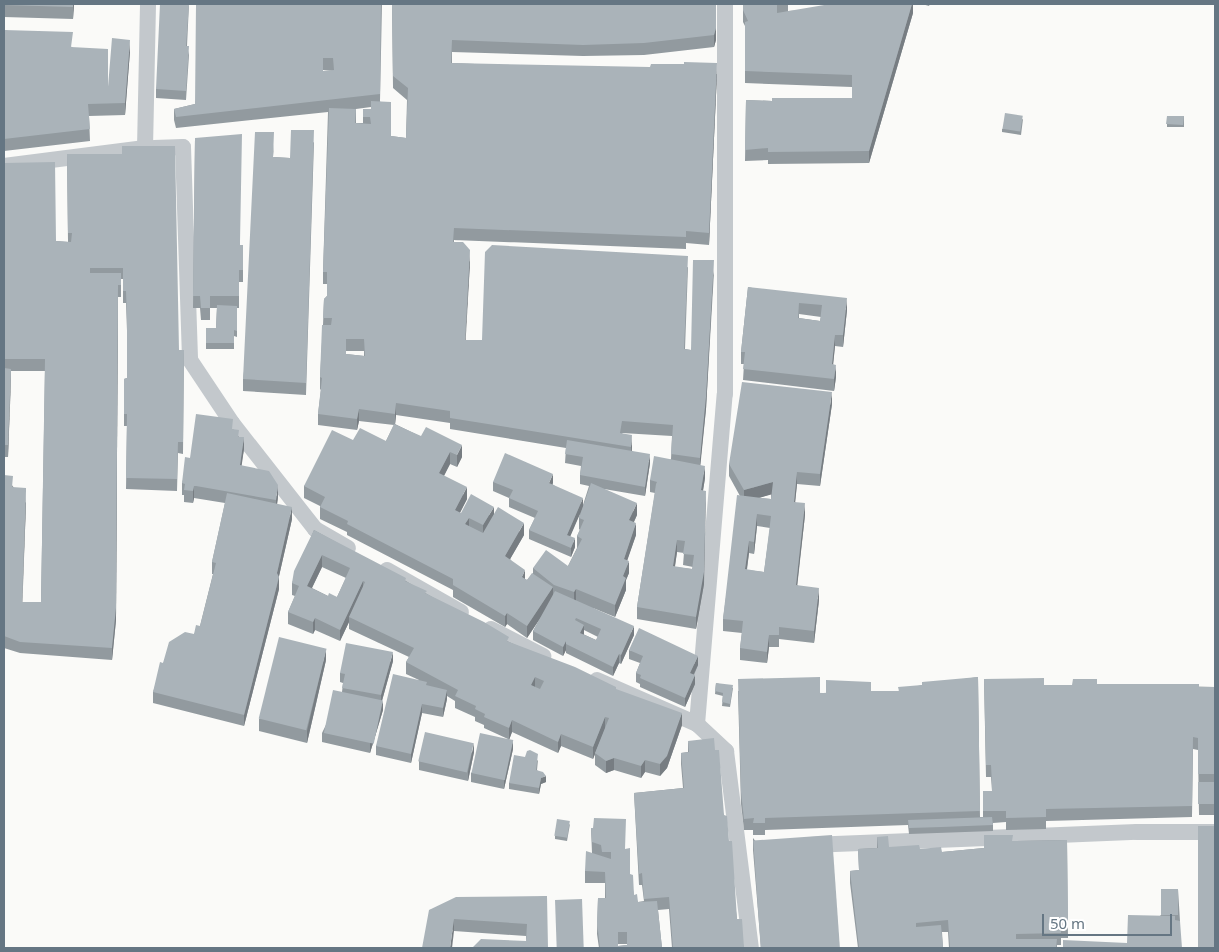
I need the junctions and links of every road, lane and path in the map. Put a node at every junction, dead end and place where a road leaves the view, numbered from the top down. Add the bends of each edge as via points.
1 (148, 4) edge
2 (725, 4) edge
3 (145, 148) junction
4 (4, 166) edge
5 (555, 661) edge
6 (582, 673) edge
7 (697, 724) junction
8 (1215, 832) edge
9 (798, 846) edge
10 (738, 848) junction
11 (758, 848) edge
12 (751, 948) edge

1 - 3 street
2 - 7 street via 725,394
3 - 4 street
3 - 5 street via 183,147 190,360 232,423 315,529 520,645
6 - 7 street
7 - 10 street via 726,751
8 - 9 street via 1137,832
10 - 11 street
10 - 12 street

